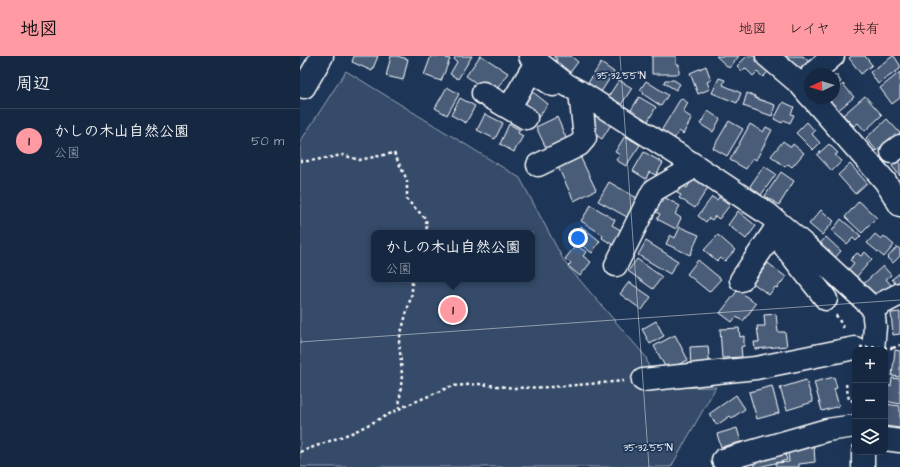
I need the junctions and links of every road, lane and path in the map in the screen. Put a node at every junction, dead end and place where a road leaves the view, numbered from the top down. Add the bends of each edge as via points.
1 (322, 56) edge
2 (530, 56) edge
3 (766, 56) edge
4 (833, 56) edge
5 (823, 68) edge
6 (804, 82) edge
7 (304, 88) dead end
8 (573, 88) junction
9 (484, 93) dead end
10 (824, 104) edge
11 (300, 161) edge
12 (538, 165) dead end
13 (696, 166) junction
14 (900, 205) edge
15 (779, 224) junction
16 (427, 230) edge
17 (616, 265) dead end
18 (741, 280) dead end
19 (412, 282) edge
20 (900, 294) edge
21 (830, 306) joint
22 (873, 308) junction
23 (900, 345) edge
24 (864, 347) edge
25 (852, 349) edge
26 (643, 380) dead end
27 (612, 381) dead end
28 (846, 384) dead end
29 (852, 400) edge
30 (399, 409) junction
31 (852, 426) edge
32 (888, 439) edge
33 (900, 441) edge
34 (300, 452) edge
35 (863, 455) edge
36 (723, 460) dead end
37 (863, 467) edge

1 - 7 street
2 - 8 street
3 - 6 street
4 - 5 street
8 - 9 street via 563,91 531,71 517,113
8 - 12 street via 585,138 579,145
8 - 13 street
10 - 14 street
11 - 16 path via 343,155 360,160 394,153 407,180 407,200 426,219
13 - 15 street
13 - 17 street via 653,191
15 - 18 street
15 - 21 street via 785,247
15 - 22 street via 807,246
19 - 30 path via 412,293 399,340 402,375
20 - 22 street
21 - 24 path
22 - 24 street via 875,327
23 - 24 path
24 - 24 path, bridge
25 - 26 street via 756,368
27 - 30 path via 552,387 515,388 478,384 452,386
28 - 29 path via 849,400
30 - 34 path via 354,432
31 - 36 street via 827,430
32 - 33 street
35 - 37 street

